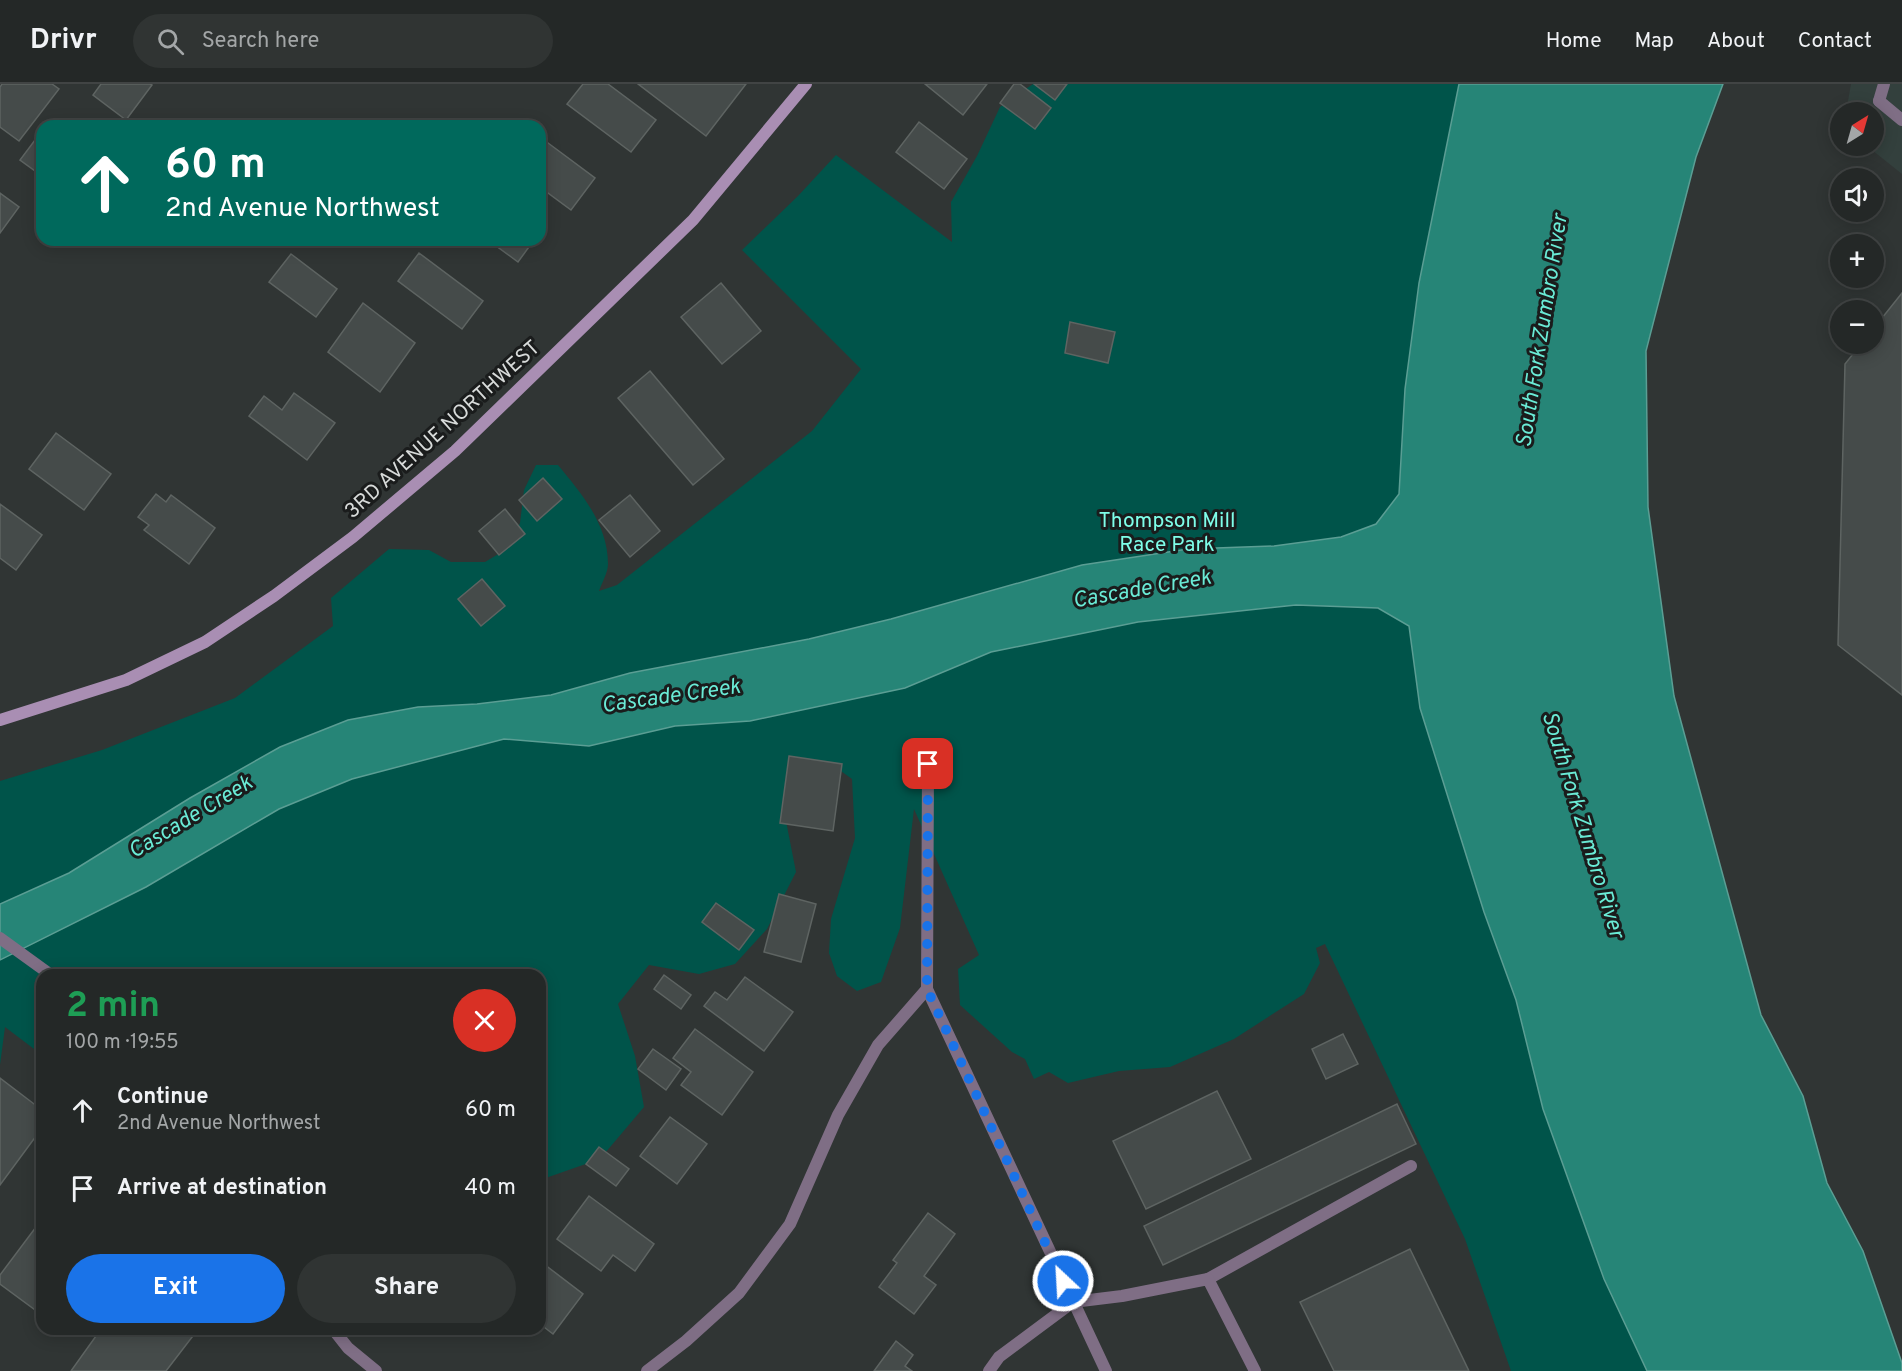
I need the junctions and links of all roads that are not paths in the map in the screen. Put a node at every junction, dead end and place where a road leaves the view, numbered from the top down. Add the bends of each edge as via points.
1 (806, 84) edge
2 (1884, 84) edge
3 (1902, 120) edge
4 (0, 720) edge
5 (928, 764) dead end
6 (0, 938) edge
7 (43, 969) edge
8 (927, 989) junction
9 (1411, 1166) dead end
10 (1208, 1279) junction
11 (1073, 1302) junction
12 (338, 1335) edge
13 (376, 1371) edge
14 (647, 1371) edge
15 (989, 1371) edge
16 (1106, 1371) edge
17 (1255, 1371) edge

1 - 4 main road, 3RD AVENUE NORTHWEST via 693,220 455,451 353,537 205,642 126,680
2 - 3 street via 1879,101
5 - 8 street
6 - 7 street
8 - 11 street
8 - 14 street via 878,1045 838,1115 790,1224 739,1293
9 - 10 street
10 - 11 street
10 - 17 street
11 - 15 street via 999,1357
11 - 16 street
12 - 13 street

